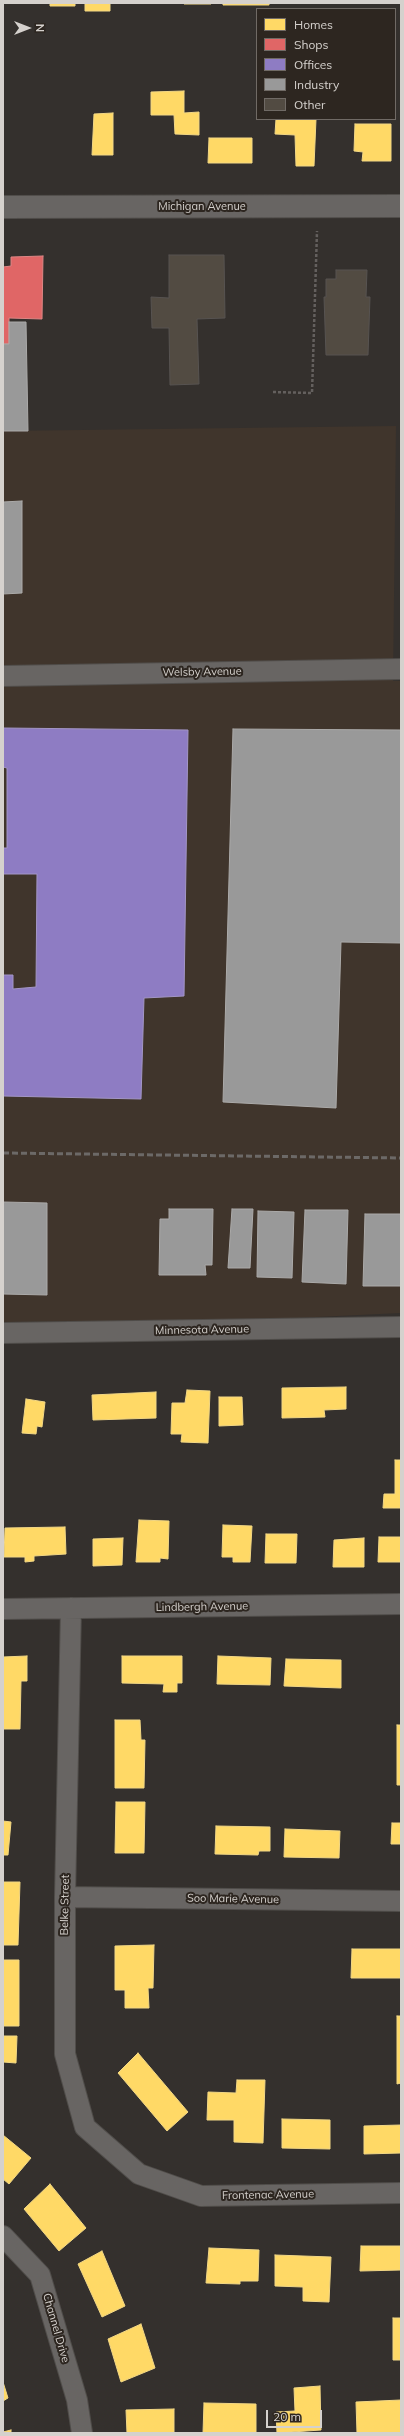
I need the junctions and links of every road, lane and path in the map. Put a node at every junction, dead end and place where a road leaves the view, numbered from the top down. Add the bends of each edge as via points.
1 (401, 206) edge
2 (3, 207) edge
3 (317, 231) dead end
4 (273, 392) dead end
5 (401, 669) edge
6 (3, 676) edge
7 (401, 1327) edge
8 (3, 1333) edge
9 (401, 1604) edge
10 (71, 1608) junction
11 (3, 1609) edge
12 (65, 1897) junction
13 (401, 1901) edge
14 (139, 2174) joint
15 (401, 2193) edge
16 (3, 2236) edge
17 (82, 2433) edge

1 - 2 street, Michigan Avenue
3 - 4 path via 312,393
5 - 6 street, Welsby Avenue
7 - 8 street, Minnesota Avenue
9 - 10 street, Lindbergh Avenue
10 - 11 street, Lindbergh Avenue
10 - 12 street, Belke Street
12 - 13 street, Soo Marie Avenue
12 - 14 street, Belke Street via 65,2054 85,2127
14 - 15 street, Frontenac Avenue via 201,2196
16 - 17 street, Channel Drive via 40,2275 77,2400

